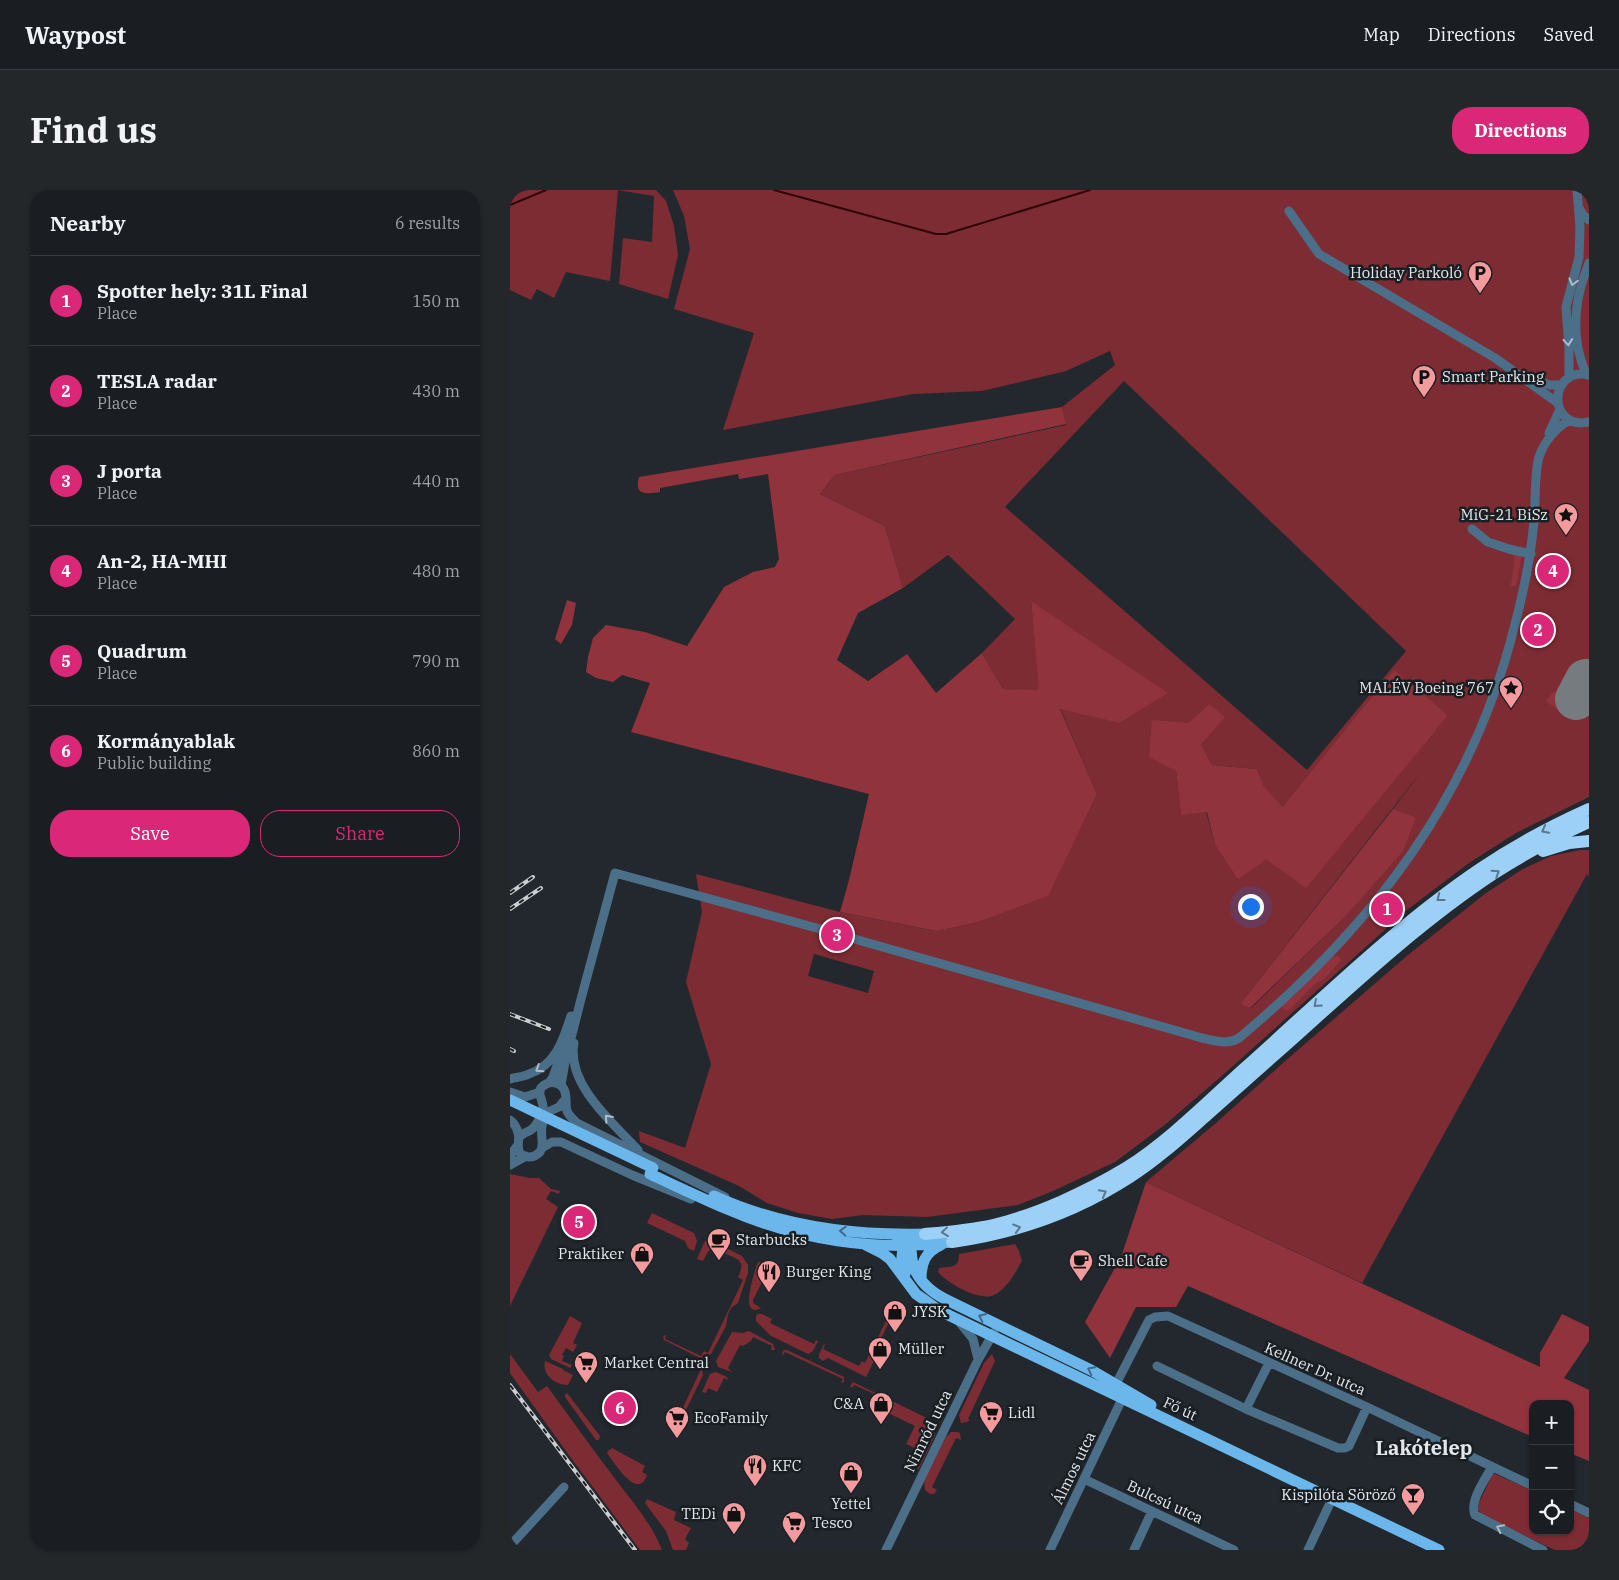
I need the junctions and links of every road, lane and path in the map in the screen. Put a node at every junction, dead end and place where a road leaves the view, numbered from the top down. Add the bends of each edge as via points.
1 (1577, 190) edge
2 (1579, 208) junction
3 (1289, 211) dead end
4 (1589, 220) edge
5 (1589, 263) edge
6 (1519, 375) junction
7 (1588, 375) edge
8 (1569, 378) junction
9 (1562, 385) junction
10 (1559, 406) junction
11 (1570, 420) junction
12 (1587, 424) edge
13 (1546, 443) junction
14 (1472, 529) dead end
15 (1531, 554) junction
16 (1589, 809) edge
17 (1589, 822) edge
18 (1589, 841) edge
19 (1522, 856) junction
20 (824, 930) tunnel mouth
21 (851, 938) tunnel mouth
22 (581, 998) junction
23 (510, 1079) edge
24 (548, 1083) junction
25 (561, 1085) junction
26 (510, 1092) edge
27 (540, 1092) junction
28 (510, 1100) edge
29 (564, 1101) junction
30 (543, 1104) junction
31 (510, 1108) edge
32 (555, 1108) junction
33 (510, 1120) edge
34 (530, 1131) junction
35 (541, 1138) junction
36 (518, 1141) junction
37 (542, 1148) junction
38 (641, 1154) junction
39 (510, 1156) edge
40 (526, 1156) junction
41 (510, 1166) edge
42 (652, 1171) junction
43 (742, 1206) junction
44 (728, 1210) junction
45 (891, 1234) junction
46 (925, 1234) junction
47 (952, 1242) junction
48 (864, 1244) junction
49 (908, 1244) junction
50 (921, 1281) junction
51 (912, 1290) junction
52 (958, 1320) junction
53 (999, 1325) junction
54 (991, 1336) junction
55 (978, 1360) junction
56 (1269, 1363) junction
57 (1157, 1366) dead end
58 (1116, 1384) junction
59 (1092, 1385) junction
60 (1122, 1399) junction
61 (1367, 1407) junction
62 (1246, 1410) junction
63 (1191, 1430) junction
64 (1492, 1467) junction
65 (1084, 1479) junction
66 (1529, 1484) edge
67 (564, 1487) dead end
68 (1332, 1499) junction
69 (1574, 1506) edge
70 (1152, 1511) junction
71 (1589, 1513) edge
72 (510, 1546) edge
73 (1227, 1549) edge
74 (886, 1550) edge
75 (1050, 1550) edge
76 (1134, 1550) edge
77 (1308, 1550) edge
78 (1438, 1550) edge
79 (1543, 1550) edge

1 - 2 street
2 - 4 street
2 -> 8 street via 1579,257 1566,307
3 - 6 street via 1319,254
5 - 7 street via 1576,308 1579,357
6 - 9 street via 1545,384
6 - 10 street
7 - 8 street
8 - 9 street
9 - 10 street via 1558,393
10 - 11 street
10 - 13 street
11 - 12 street
11 - 13 street via 1558,428
13 - 15 street via 1538,461
14 - 15 street via 1488,542
15 - 21 street via 1512,639 1492,700 1470,752 1433,822 1402,868 1350,932 1306,977 1234,1041 1226,1043 1202,1038
16 -> 46 highway via 1518,845 1442,896 1175,1130 1127,1167 1080,1192 993,1225
17 - 19 highway
18 - 19 highway
47 -> 19 highway via 1013,1230 1059,1214 1131,1176 1182,1137 1417,930
20 - 22 street via 616,873
22 -> 23 street via 574,1006 553,1058 532,1073
22 - 24 street
22 - 25 street
38 -> 22 street via 588,1095 576,1071 573,1048
24 - 25 street
24 - 27 street
25 - 29 street via 566,1093
26 - 27 street via 525,1097
27 - 30 street
28 - 42 main road, bridge
29 - 32 street
29 - 38 street via 568,1114 577,1123
30 - 32 street
30 - 34 street via 539,1119
31 - 42 main road
32 - 35 street via 543,1121
33 - 36 street via 517,1129
34 - 35 street
34 - 36 street via 522,1134
35 - 37 street
36 - 39 street
36 - 40 street via 519,1150
37 - 40 street via 534,1156
37 - 44 street via 552,1142 561,1142 632,1175
38 - 43 street
40 - 41 street
42 - 43 main road
42 - 44 main road
45 -> 43 main road via 803,1225
44 - 48 main road via 804,1234
45 - 46 main road
45 - 49 main road
46 - 49 main road
47 - 49 main road
47 - 50 main road via 924,1257
48 - 49 main road
48 - 51 main road via 890,1259
49 - 50 main road via 914,1270
49 - 51 main road via 901,1262
53 -> 50 main road via 942,1298
51 - 52 main road, Fő út
52 - 54 main road, Fő út
52 - 55 street via 973,1339
53 - 54 street, Nimród utca
58 -> 53 main road
54 - 55 street, Nimród utca
54 - 59 main road, Fő út
55 - 74 street, Nimród utca
56 - 58 street, Kellner Dr. utca via 1161,1315 1149,1320
56 - 61 street, Kellner Dr. utca
56 - 62 street
57 - 62 street
58 - 59 main road
58 - 63 main road
59 - 60 main road, Fő út
60 - 63 main road, Fő út
60 - 65 street, Álmos utca
61 - 62 street via 1349,1446 1345,1448 1338,1448
61 - 64 street, Kellner Dr. utca
63 - 68 main road, Fő út
64 - 66 street, Kellner Dr. utca
79 -> 64 street via 1475,1515 1474,1501
65 - 70 street, Bulcsú utca
65 - 75 street, Álmos utca
67 - 72 street
68 - 77 street
68 - 78 main road, Fő út
69 - 71 street
70 - 73 street, Bulcsú utca
70 - 76 street

